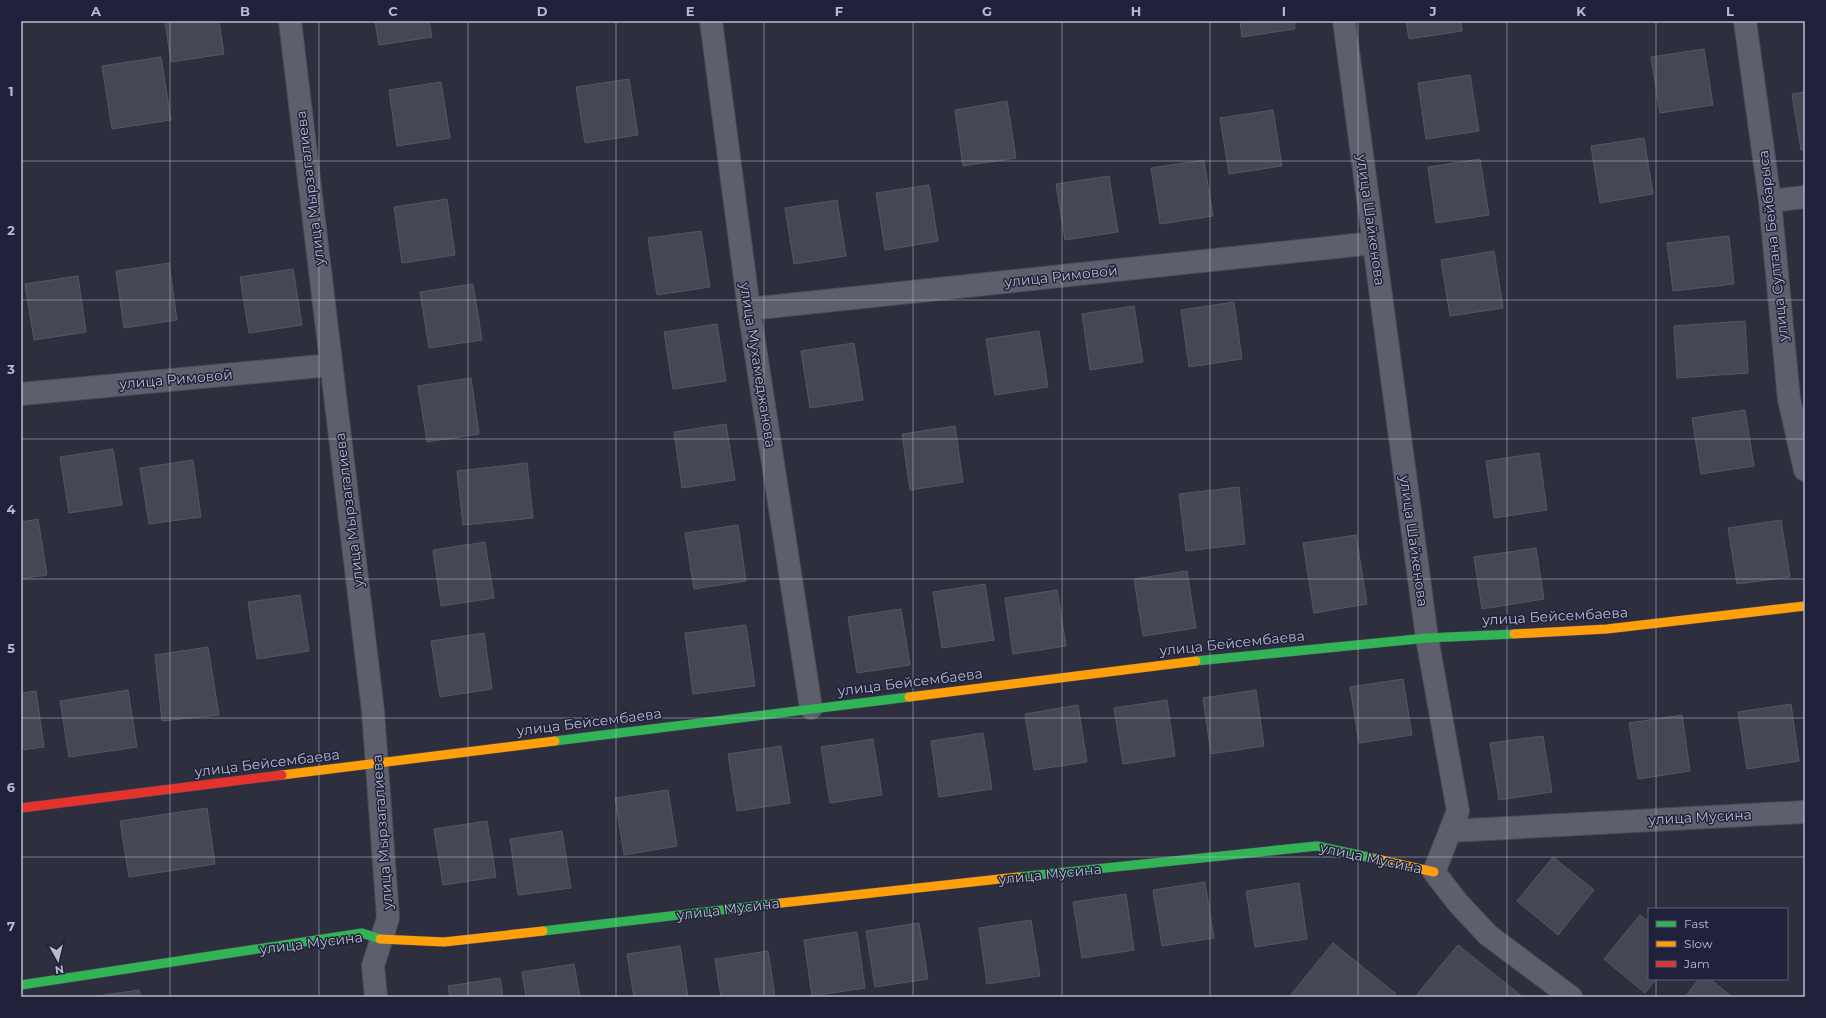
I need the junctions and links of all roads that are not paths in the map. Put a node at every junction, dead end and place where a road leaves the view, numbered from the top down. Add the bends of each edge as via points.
1 (290, 21) edge
2 (711, 21) edge
3 (1344, 21) edge
4 (1745, 21) edge
5 (1805, 197) edge
6 (1770, 202) junction
7 (1374, 243) junction
8 (749, 309) junction
9 (331, 365) junction
10 (21, 394) edge
11 (1805, 470) edge
12 (1805, 606) edge
13 (1427, 638) junction
14 (811, 708) junction
15 (376, 763) junction
16 (21, 808) edge
17 (1805, 812) edge
18 (1450, 831) junction
19 (1434, 872) junction
20 (381, 939) junction
21 (21, 985) edge
22 (376, 997) edge
23 (1571, 997) edge

1 - 9 street, улица Мырзагалиева
2 - 8 street, улица Мухамеджанова
3 - 7 street, улица Шайкенова
4 - 6 street, улица Султана Бейбарыса
5 - 6 street
6 - 11 street, улица Султана Бейбарыса via 1789,399
7 - 8 street, улица Римовой
7 - 13 street, улица Шайкенова
8 - 14 street, улица Мухамеджанова
9 - 10 street, улица Римовой
9 - 15 street, улица Мырзагалиева via 373,711
12 - 13 street, улица Бейсембаева via 1607,629
13 - 14 street, улица Бейсембаева via 1216,658
13 - 18 street, улица Шайкенова via 1458,811
14 - 15 street, улица Бейсембаева
15 - 16 street, улица Бейсембаева
15 - 20 street, улица Мырзагалиева via 388,918
17 - 18 street, улица Мусина
18 - 19 street, улица Шайкенова
19 - 20 street, улица Мусина via 1317,846 851,895 444,942
19 - 23 street via 1488,935
20 - 21 street, улица Мусина via 362,934
20 - 22 street, улица Мырзагалиева via 373,966

